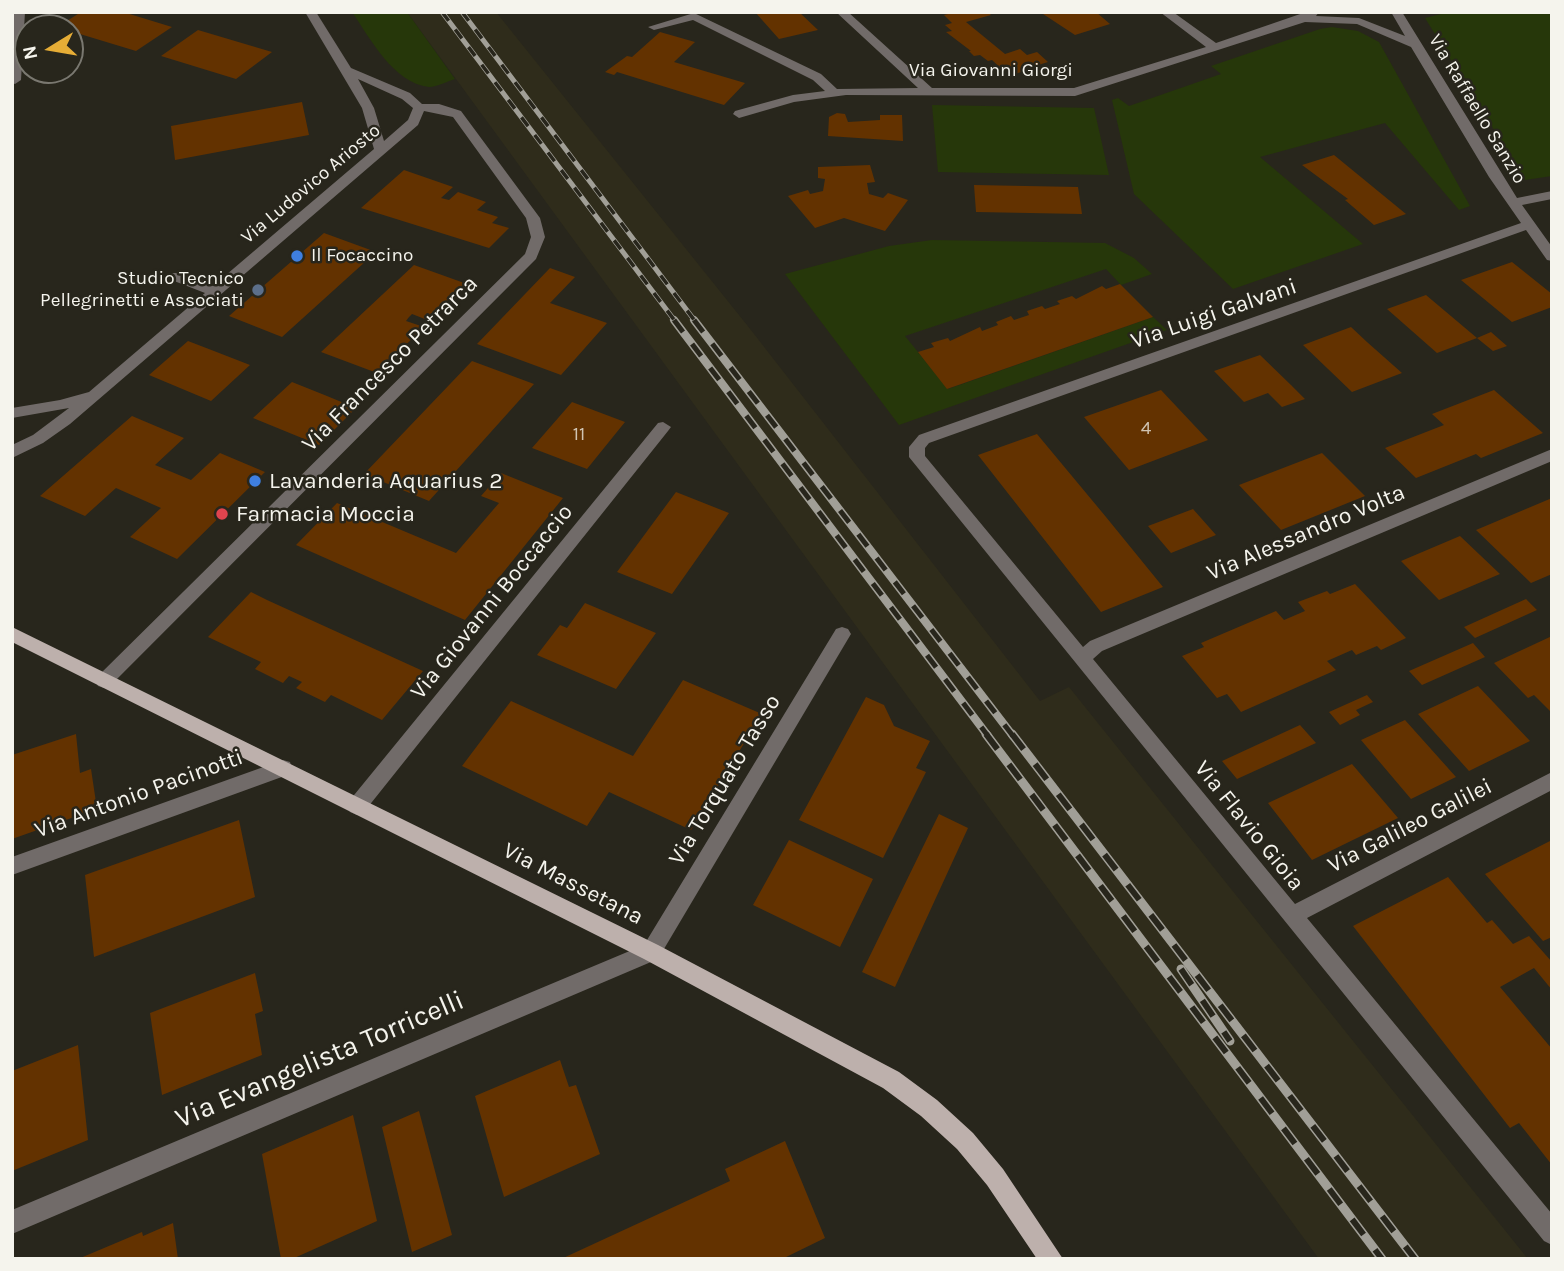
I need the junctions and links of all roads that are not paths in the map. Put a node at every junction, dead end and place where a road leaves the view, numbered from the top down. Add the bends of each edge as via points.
1 (310, 12) edge
2 (841, 12) edge
3 (1165, 12) edge
4 (1394, 12) edge
5 (695, 14) edge
6 (1309, 15) edge
7 (1359, 21) junction
8 (654, 27) dead end
9 (1415, 45) junction
10 (1214, 47) junction
11 (347, 70) junction
12 (928, 90) junction
13 (835, 93) junction
14 (419, 107) junction
15 (739, 114) dead end
16 (381, 150) junction
17 (1552, 195) edge
18 (1511, 203) junction
19 (1528, 225) junction
20 (1552, 257) edge
21 (174, 276) dead end
22 (214, 291) junction
23 (93, 394) junction
24 (12, 413) edge
25 (663, 427) dead end
26 (917, 447) joint
27 (12, 452) edge
28 (1552, 455) edge
29 (12, 634) edge
30 (842, 634) dead end
31 (1081, 659) junction
32 (104, 681) junction
33 (283, 768) junction
34 (1552, 780) edge
35 (357, 806) junction
36 (12, 866) edge
37 (1291, 916) junction
38 (651, 952) junction
39 (12, 1222) edge
40 (1552, 1233) edge
41 (1046, 1257) edge

1 - 11 street
2 - 12 street
3 - 10 street
4 - 7 street, Via Giovanni Giorgi
4 - 9 street, Via Raffaello Sanzio
5 - 8 street
5 - 13 street via 817,77
6 - 7 street, Via Giovanni Giorgi
6 - 10 street, Via Giovanni Giorgi
7 - 9 street, Via Giovanni Giorgi
9 - 18 street, Via Raffaello Sanzio
10 - 12 street, Via Giovanni Giorgi via 1075,92
11 - 14 street via 406,96
11 - 16 street via 368,108
12 - 13 street, Via Giovanni Giorgi
13 - 15 street, Via Giovanni Giorgi
14 - 16 street, Via Ludovico Ariosto via 414,122
14 - 32 street, Via Francesco Petrarca via 457,114 533,218 538,237 531,256
16 - 22 street, Via Ludovico Ariosto
17 - 18 street
18 - 19 street, Via Raffaello Sanzio
19 - 20 street, Via Raffaello Sanzio
19 - 26 street, Via Luigi Galvani via 924,439
21 - 22 street
22 - 23 street, Via Ludovico Ariosto
23 - 24 street, Via Ludovico Ariosto via 62,405
23 - 27 street, Via Ludovico Ariosto via 65,420
25 - 35 street, Via Giovanni Boccaccio
26 - 31 street, Via Flavio Gioia via 917,457
28 - 31 street, Via Alessandro Volta via 1096,646
29 - 32 main road, Via Massetana
30 - 38 street, Via Torquato Tasso
31 - 37 street, Via Flavio Gioia
32 - 33 main road, Via Massetana
33 - 35 main road, Via Massetana
33 - 36 street, Via Antonio Pacinotti
34 - 37 street, Via Galileo Galilei
35 - 38 main road, Via Massetana
37 - 40 street, Via Flavio Gioia
38 - 39 street, Via Evangelista Torricelli
38 - 41 main road, Via Massetana via 891,1080 929,1108 995,1177

